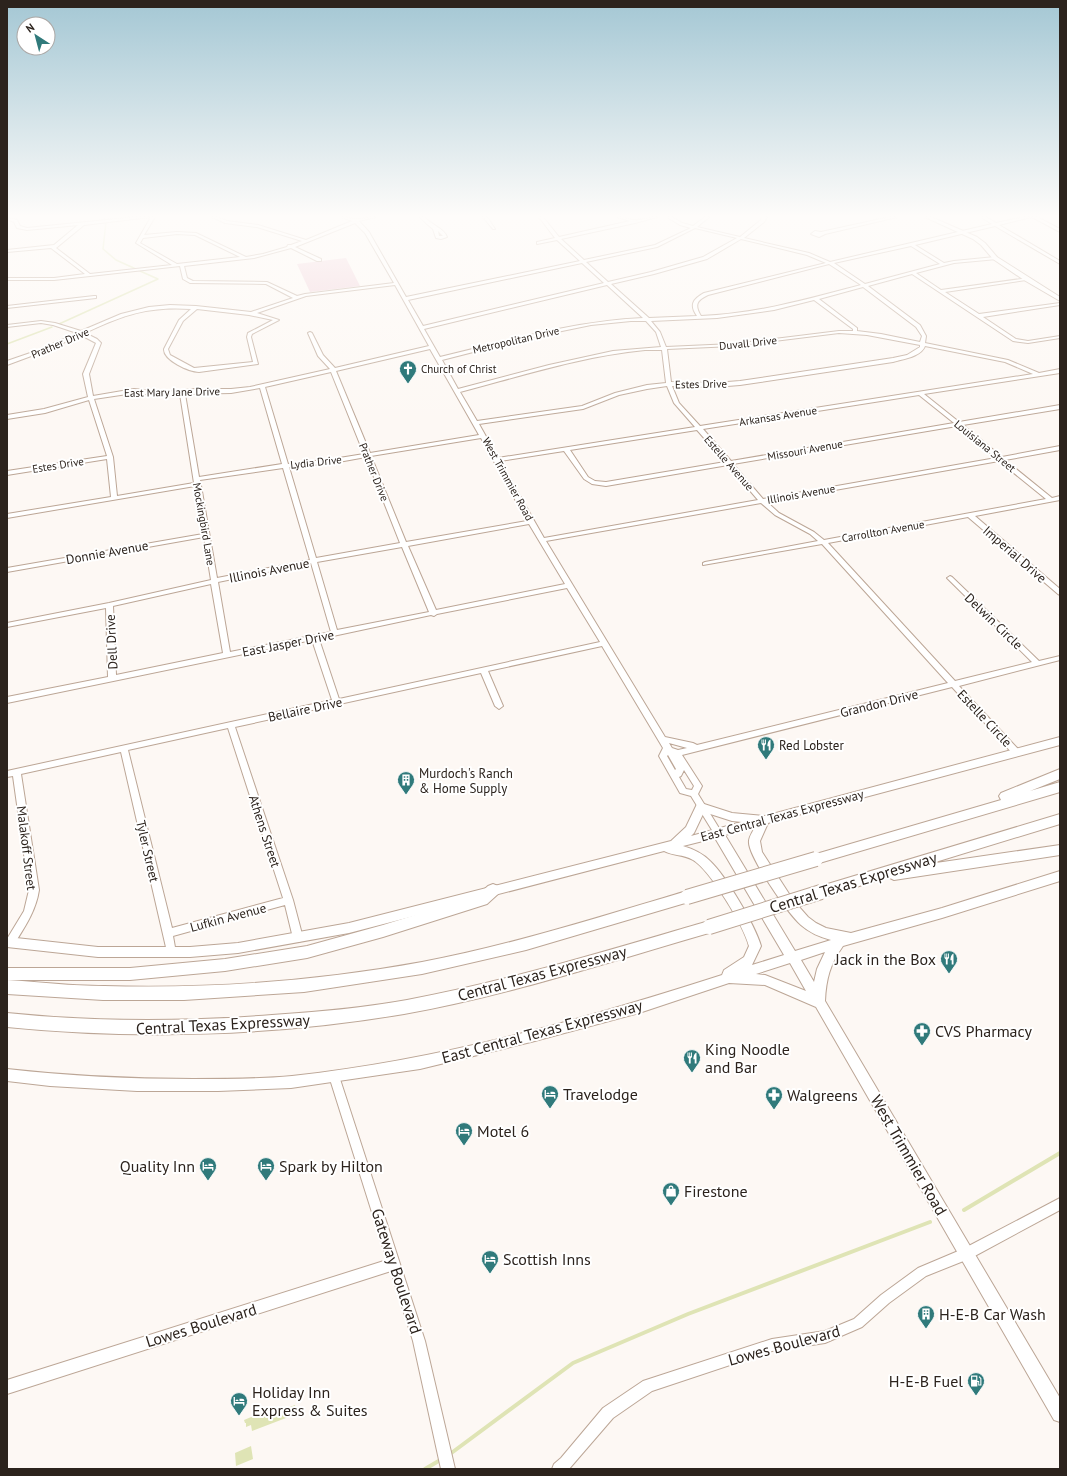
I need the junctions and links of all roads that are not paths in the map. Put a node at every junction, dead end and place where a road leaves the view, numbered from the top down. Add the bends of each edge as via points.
1 (272, 286) edge
2 (382, 286) edge
3 (397, 286) edge
4 (467, 286) edge
5 (598, 286) edge
6 (608, 286) edge
7 (738, 286) edge
8 (865, 286) joint
9 (933, 286) edge
10 (977, 286) edge
11 (1038, 286) edge
12 (941, 291) junction
13 (94, 297) dead end
14 (295, 298) junction
15 (404, 299) junction
16 (816, 299) junction
17 (1060, 299) edge
18 (1060, 304) edge
19 (7, 307) edge
20 (196, 307) junction
21 (252, 314) junction
22 (978, 316) junction
23 (700, 318) junction
24 (647, 320) junction
25 (7, 326) edge
26 (420, 328) junction
27 (310, 333) dead end
28 (855, 333) junction
29 (81, 334) junction
30 (1060, 337) edge
31 (923, 345) junction
32 (431, 347) junction
33 (664, 348) junction
34 (438, 359) junction
35 (7, 364) edge
36 (333, 369) junction
37 (1060, 370) edge
38 (1038, 374) junction
39 (669, 384) junction
40 (262, 386) junction
41 (457, 391) junction
42 (182, 392) junction
43 (920, 393) junction
44 (91, 398) junction
45 (1060, 407) edge
46 (7, 417) edge
47 (476, 423) junction
48 (959, 424) junction
49 (698, 428) junction
50 (483, 436) junction
51 (1060, 448) edge
52 (566, 449) junction
53 (367, 456) junction
54 (110, 457) junction
55 (1000, 458) junction
56 (496, 460) junction
57 (729, 463) junction
58 (286, 465) junction
59 (7, 473) edge
60 (197, 482) junction
61 (114, 498) junction
62 (1060, 498) edge
63 (1051, 500) junction
64 (762, 501) junction
65 (970, 515) junction
66 (7, 516) edge
67 (531, 522) junction
68 (206, 535) junction
69 (543, 540) junction
70 (823, 542) junction
71 (404, 545) junction
72 (313, 561) junction
73 (705, 564) dead end
74 (7, 570) edge
75 (950, 578) dead end
76 (214, 581) junction
77 (570, 585) junction
78 (1060, 593) edge
79 (109, 605) junction
80 (434, 614) junction
81 (7, 625) edge
82 (335, 634) junction
83 (315, 638) junction
84 (604, 643) junction
85 (227, 656) junction
86 (1060, 658) edge
87 (1038, 664) junction
88 (483, 669) junction
89 (112, 679) junction
90 (954, 684) junction
91 (7, 700) edge
92 (336, 702) junction
93 (500, 706) dead end
94 (231, 725) junction
95 (662, 739) junction
96 (1060, 741) edge
97 (698, 747) junction
98 (667, 748) junction
99 (124, 749) junction
100 (1016, 752) junction
101 (677, 753) junction
102 (17, 772) junction
103 (7, 774) edge
104 (1060, 774) edge
105 (1060, 787) edge
106 (694, 794) junction
107 (701, 807) junction
108 (973, 812) junction
109 (1060, 819) edge
110 (764, 820) junction
111 (718, 832) junction
112 (672, 845) junction
113 (654, 849) junction
114 (1060, 850) edge
115 (1060, 876) edge
116 (859, 880) junction
117 (493, 890) junction
118 (288, 900) junction
119 (168, 933) junction
120 (298, 938) junction
121 (852, 938) junction
122 (9, 942) edge
123 (839, 942) junction
124 (171, 953) junction
125 (793, 958) junction
126 (7, 974) edge
127 (720, 980) junction
128 (7, 987) edge
129 (819, 1003) junction
130 (7, 1020) edge
131 (7, 1075) edge
132 (334, 1076) junction
133 (1060, 1204) edge
134 (967, 1254) junction
135 (395, 1264) junction
136 (7, 1387) edge
137 (1060, 1414) edge
138 (448, 1469) edge
139 (559, 1469) edge

1 - 14 street
2 - 14 street
3 - 15 street, West Trimmier Road
4 - 15 street
5 - 26 street
6 - 24 street, Estelle Avenue
7 - 23 street via 698,298 695,303
8 - 16 street, Metropolitan Drive
8 - 31 street via 918,326 924,336
9 - 12 street
10 - 12 street
11 - 17 main road
12 - 22 street
13 - 19 street
14 - 21 street
15 - 26 street, West Trimmier Road
16 - 23 street, Metropolitan Drive via 752,313
16 - 28 street via 855,329
18 - 22 street
20 - 21 street, Prather Drive
20 - 21 street, Prather Drive via 181,320 166,353 189,368 199,370 256,363 250,333 277,320
20 - 29 street, Prather Drive via 139,310
22 - 30 street via 1020,342
23 - 24 street, Metropolitan Drive
24 - 33 street, Estelle Avenue via 658,332
24 - 34 street, Metropolitan Drive via 612,322 554,331
25 - 29 street via 46,323
26 - 32 street, West Trimmier Road
27 - 36 street, Prather Drive via 321,356
28 - 31 street, Duvall Drive
28 - 33 street, Duvall Drive via 825,333 733,345
29 - 35 street, Prather Drive
29 - 44 street via 99,343 86,374
31 - 38 street, Duvall Drive via 1018,365
31 - 39 street, Estes Drive via 909,356 883,362 740,383
32 - 34 street, West Trimmier Road
32 - 36 street, East Mary Jane Drive
33 - 39 street, Estelle Avenue
33 - 41 street, Duvall Drive via 625,350 590,356
34 - 41 street, West Trimmier Road
36 - 40 street, East Mary Jane Drive
36 - 53 street, Prather Drive
37 - 38 street, Arkansas Avenue
38 - 43 street, Arkansas Avenue
39 - 47 street, Estes Drive via 627,391 583,407
39 - 49 street, Estelle Avenue via 677,403
40 - 42 street, East Mary Jane Drive via 231,391
40 - 58 street
41 - 47 street, West Trimmier Road
42 - 44 street, East Mary Jane Drive via 128,392
42 - 60 street, Mockingbird Lane
43 - 48 street, Louisiana Street
43 - 49 street, Arkansas Avenue
44 - 46 street, East Mary Jane Drive via 45,411
44 - 54 street
45 - 48 street, Missouri Avenue
47 - 50 street, West Trimmier Road
48 - 55 street, Louisiana Street
48 - 57 street, Missouri Avenue
49 - 52 street, Arkansas Avenue
49 - 57 street, Estelle Avenue
50 - 53 street, Lydia Drive
50 - 56 street, West Trimmier Road
51 - 55 street, Illinois Avenue
52 - 56 street, Arkansas Avenue
52 - 57 street, Missouri Avenue via 586,478 594,483 606,484
53 - 58 street, Lydia Drive
53 - 71 street, Prather Drive
54 - 59 street, Estes Drive
54 - 61 street
55 - 63 street, Louisiana Street
55 - 64 street, Illinois Avenue
56 - 67 street, West Trimmier Road
57 - 64 street, Estelle Avenue
58 - 60 street, Lydia Drive
58 - 72 street
60 - 61 street, Lydia Drive
60 - 68 street, Mockingbird Lane
61 - 66 street, Lydia Drive
62 - 63 street, Carrollton Avenue
63 - 65 street, Carrollton Avenue
64 - 69 street, Illinois Avenue
64 - 70 street, Estelle Avenue via 777,514
65 - 70 street, Carrollton Avenue
65 - 78 street, Imperial Drive
67 - 69 street, West Trimmier Road
67 - 71 street, Illinois Avenue
68 - 74 street, Donnie Avenue
68 - 76 street, Mockingbird Lane
69 - 77 street, West Trimmier Road
70 - 73 street, Carrollton Avenue
70 - 90 street, Estelle Avenue
71 - 72 street, Illinois Avenue
71 - 80 street, Prather Drive
72 - 76 street, Illinois Avenue
72 - 82 street
75 - 87 street, Delwin Circle
76 - 79 street, Illinois Avenue
76 - 85 street, Mockingbird Lane
77 - 80 street, East Jasper Drive
77 - 84 street, West Trimmier Road
79 - 81 street, Illinois Avenue
79 - 89 street, Dell Drive
80 - 82 street, East Jasper Drive
82 - 83 street, East Jasper Drive
83 - 85 street, East Jasper Drive
83 - 92 street
84 - 88 street, Bellaire Drive
84 - 95 street, West Trimmier Road
85 - 89 street, East Jasper Drive
86 - 87 street, Grandon Drive
87 - 90 street, Grandon Drive
88 - 92 street, Bellaire Drive
88 - 93 street
89 - 91 street, East Jasper Drive
90 - 97 street, Grandon Drive
90 - 100 street, Estelle Circle
92 - 94 street, Bellaire Drive
94 - 99 street, Bellaire Drive
94 - 118 street, Athens Street
95 - 97 street, Grandon Drive
95 - 98 street, West Trimmier Road
96 - 100 main road, East Central Texas Expressway
97 - 101 street, Grandon Drive
98 - 101 street
98 - 106 street, West Trimmier Road via 663,756 683,791
99 - 102 street, Bellaire Drive
99 - 119 street, Tyler Street
100 - 110 main road, East Central Texas Expressway
101 - 106 street, West Trimmier Road via 698,786
102 - 103 street, Bellaire Drive
102 - 122 street, Malakoff Street via 34,895 30,909
104 - 108 highway via 983,804
105 - 108 highway
106 - 107 street, West Trimmier Road
107 - 110 main road via 732,817
107 - 111 street, West Trimmier Road
107 - 112 main road via 690,830
108 - 128 highway, bridge via 526,944 422,968 304,985 184,993 103,993
109 - 116 highway, Central Texas Expressway
110 - 111 main road, East Central Texas Expressway
110 - 121 main road via 754,841 757,853 798,915 812,927 830,935
111 - 112 main road, East Central Texas Expressway
111 - 125 main road, West Trimmier Road
112 - 113 main road, East Central Texas Expressway
113 - 117 main road, East Central Texas Expressway
113 - 127 main road via 677,848 688,851 702,860 714,872 752,935 755,946 748,961
114 - 116 highway
115 - 121 main road, East Central Texas Expressway
116 - 130 highway, Central Texas Expressway, bridge via 542,976 424,1003 326,1018 223,1026 132,1028
117 - 120 main road, East Central Texas Expressway via 349,928
117 - 126 highway via 482,900 307,952 225,965 130,974
118 - 119 street, Lufkin Avenue
118 - 120 street, Athens Street
119 - 124 street, Tyler Street
120 - 124 main road, East Central Texas Expressway via 238,948
121 - 123 main road, East Central Texas Expressway
122 - 124 main road, East Central Texas Expressway via 98,952
123 - 125 main road, East Central Texas Expressway
123 - 129 main road via 827,958 821,973
125 - 127 main road, East Central Texas Expressway
125 - 129 main road, West Trimmier Road
127 - 129 main road via 764,980
127 - 132 main road, East Central Texas Expressway via 639,1007 525,1038 420,1063
129 - 134 main road, West Trimmier Road
131 - 132 main road, East Central Texas Expressway via 137,1085 291,1082
132 - 135 street, Gateway Boulevard
133 - 134 street, Lowes Boulevard
134 - 137 main road, West Trimmier Road
134 - 139 street, Lowes Boulevard via 922,1272 858,1323 825,1337 772,1346 648,1386 608,1413
135 - 136 street, Lowes Boulevard
135 - 138 street, Gateway Boulevard via 419,1341

